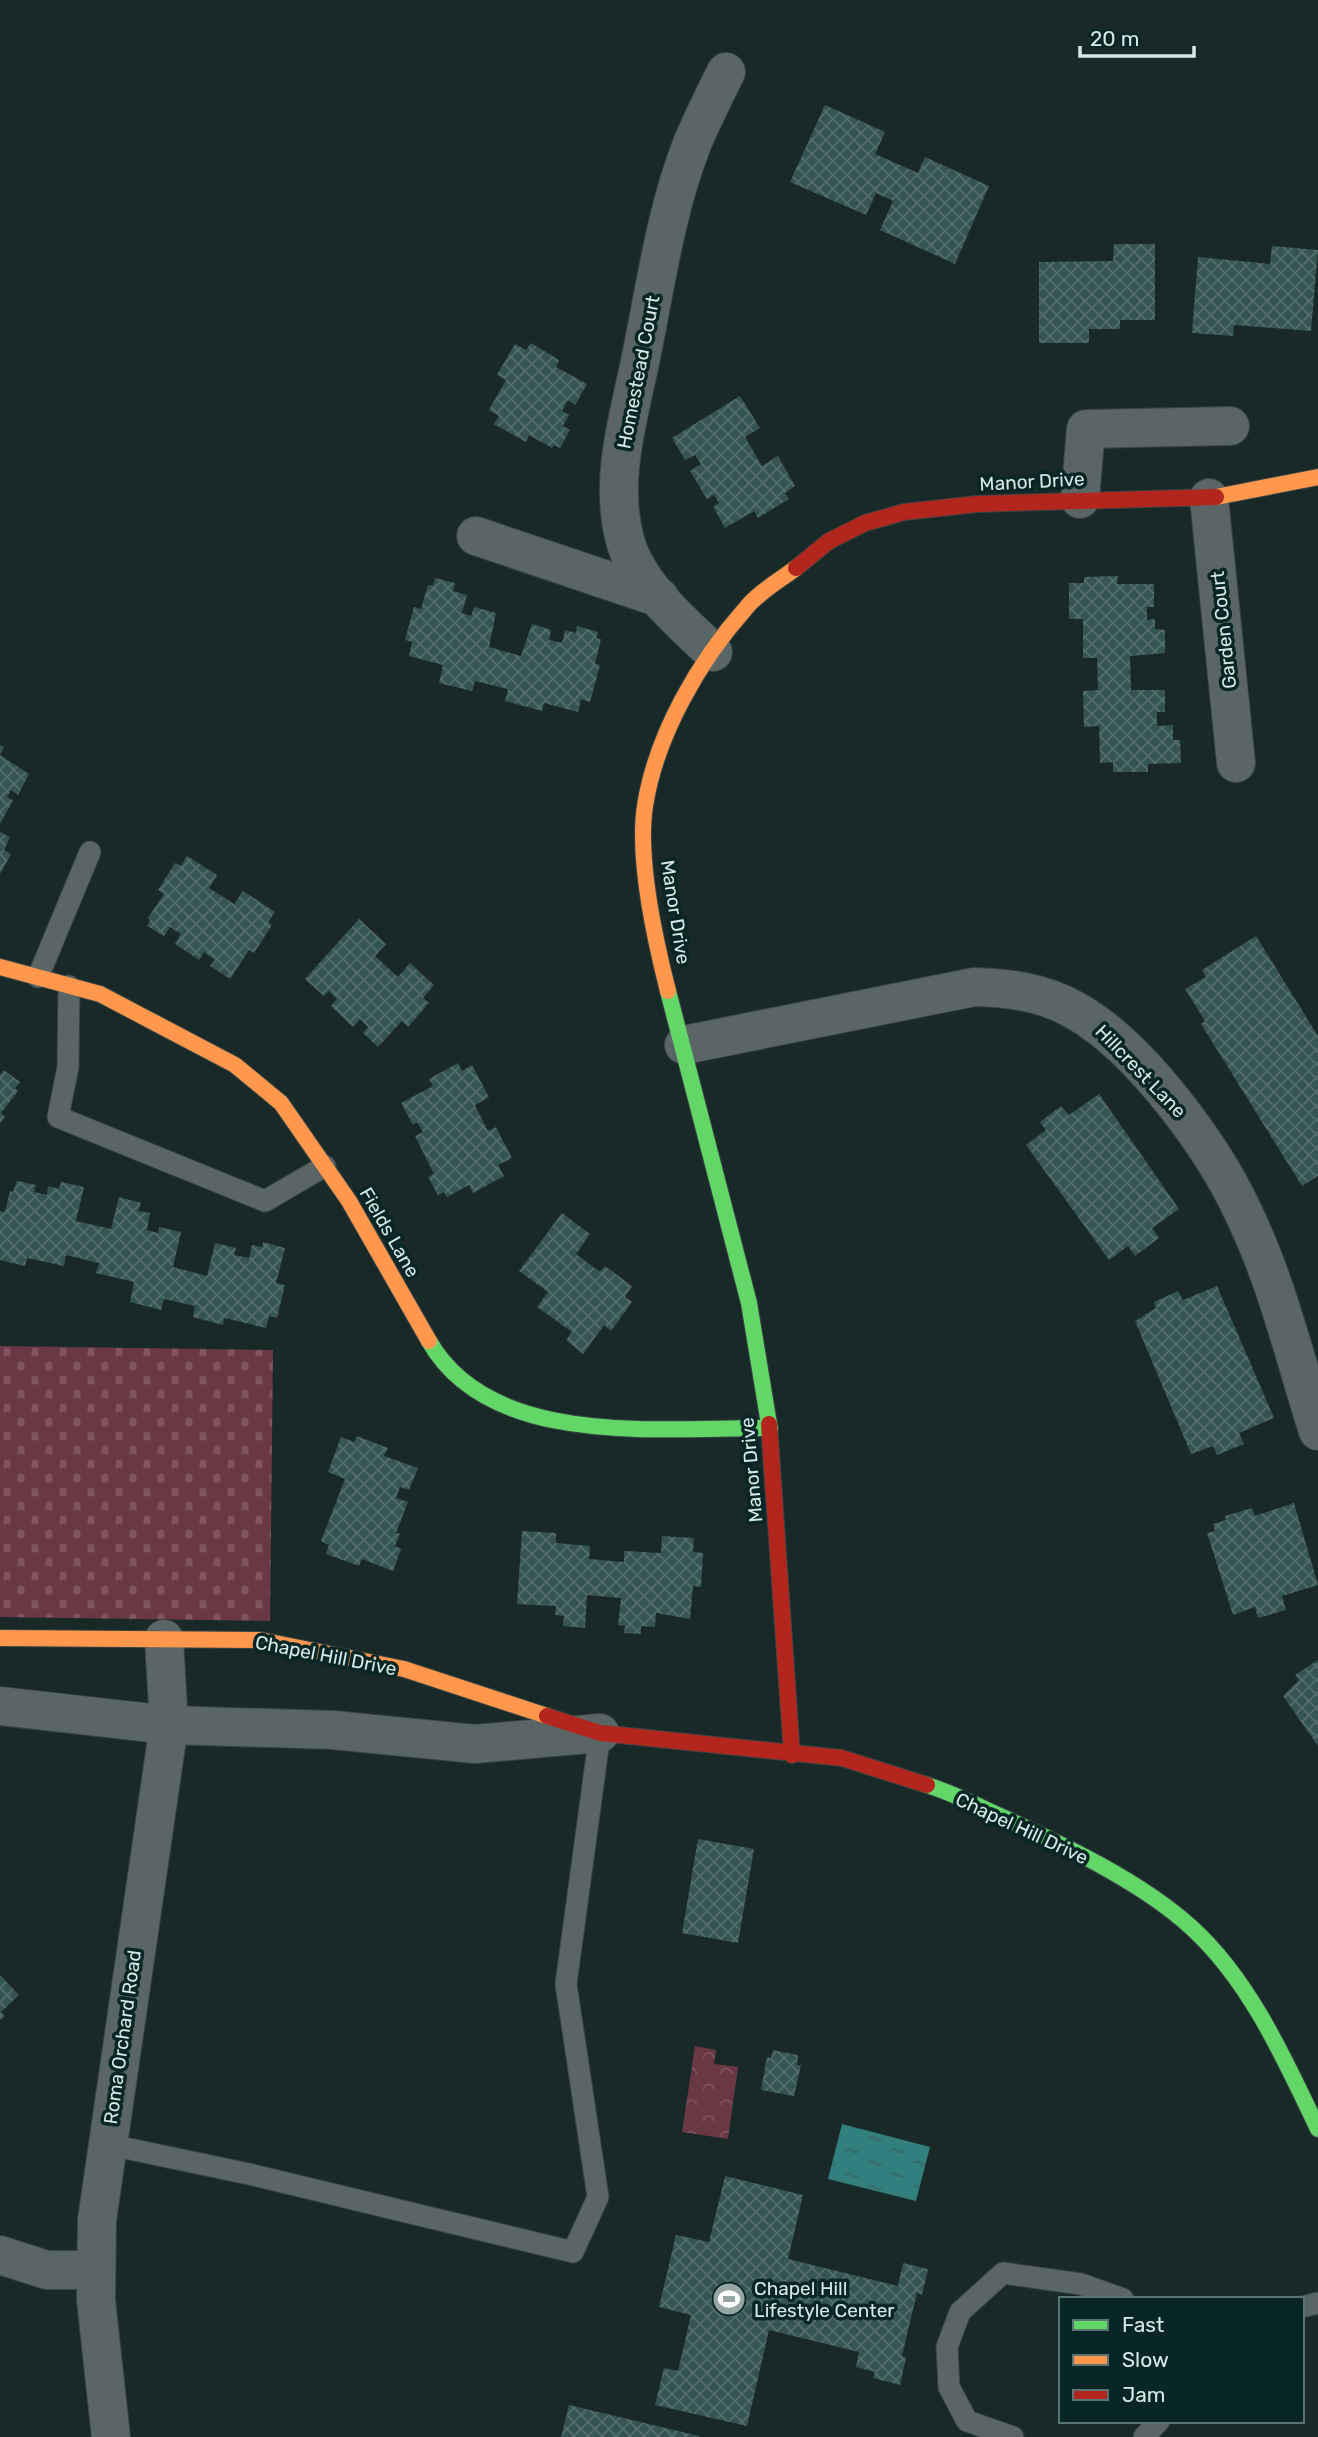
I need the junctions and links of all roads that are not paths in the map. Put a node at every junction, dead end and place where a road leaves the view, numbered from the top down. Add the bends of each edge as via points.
1 (726, 72) dead end
2 (1230, 426) dead end
3 (1318, 477) edge
4 (1209, 498) junction
5 (1080, 499) junction
6 (476, 536) dead end
7 (660, 598) junction
8 (713, 652) junction
9 (1236, 763) dead end
10 (90, 852) dead end
11 (0, 967) edge
12 (38, 977) junction
13 (69, 986) junction
14 (684, 1045) junction
15 (325, 1166) junction
16 (770, 1428) junction
17 (1318, 1431) edge
18 (0, 1638) edge
19 (164, 1639) junction
20 (0, 1706) edge
21 (169, 1725) junction
22 (600, 1733) junction
23 (792, 1755) junction
24 (1318, 2129) edge
25 (106, 2144) junction
26 (0, 2255) edge
27 (94, 2270) junction
28 (1117, 2297) edge
29 (1157, 2423) edge
30 (111, 2437) edge
31 (1013, 2437) edge
32 (1144, 2437) edge

1 - 7 street, Homestead Court via 692,145 678,188 622,451 618,503 625,543
2 - 5 street via 1086,429
3 - 4 street, Manor Drive
4 - 5 street, Manor Drive
4 - 9 street, Garden Court
5 - 8 street, Manor Drive via 904,512 865,523 830,541 747,606
6 - 7 street
7 - 8 street, Homestead Court
8 - 14 street, Manor Drive via 680,706 645,807 646,876 658,951
10 - 12 lane
11 - 12 street, Fields Lane
12 - 13 street, Fields Lane
13 - 15 street, Fields Lane via 100,994 235,1065 281,1103
13 - 15 lane via 68,1067 58,1117 265,1201
14 - 16 street, Manor Drive via 749,1303
14 - 17 street, Hillcrest Lane via 974,987 1013,988 1076,1010 1107,1032 1190,1122 1244,1213
15 - 16 street, Fields Lane via 436,1353 473,1389 537,1418 590,1427
16 - 23 street, Manor Drive
18 - 19 street, Chapel Hill Drive
19 - 21 street, Roma Orchard Road
19 - 22 street, Chapel Hill Drive via 260,1640 404,1669
20 - 21 street, Chapel Hill Drive
21 - 22 street, Chapel Hill Drive via 333,1730 475,1744
21 - 25 street, Roma Orchard Road
22 - 23 street, Chapel Hill Drive
22 - 25 lane via 566,1984 597,2197 573,2252
23 - 24 street, Chapel Hill Drive via 842,1758 940,1789 1118,1875 1192,1928 1240,1985 1286,2062
25 - 27 street, Roma Orchard Road
26 - 27 street via 47,2270
27 - 30 street, Roma Orchard Road
28 - 31 lane via 1081,2284 1003,2273 960,2312 947,2347 949,2387 967,2421
29 - 32 lane

